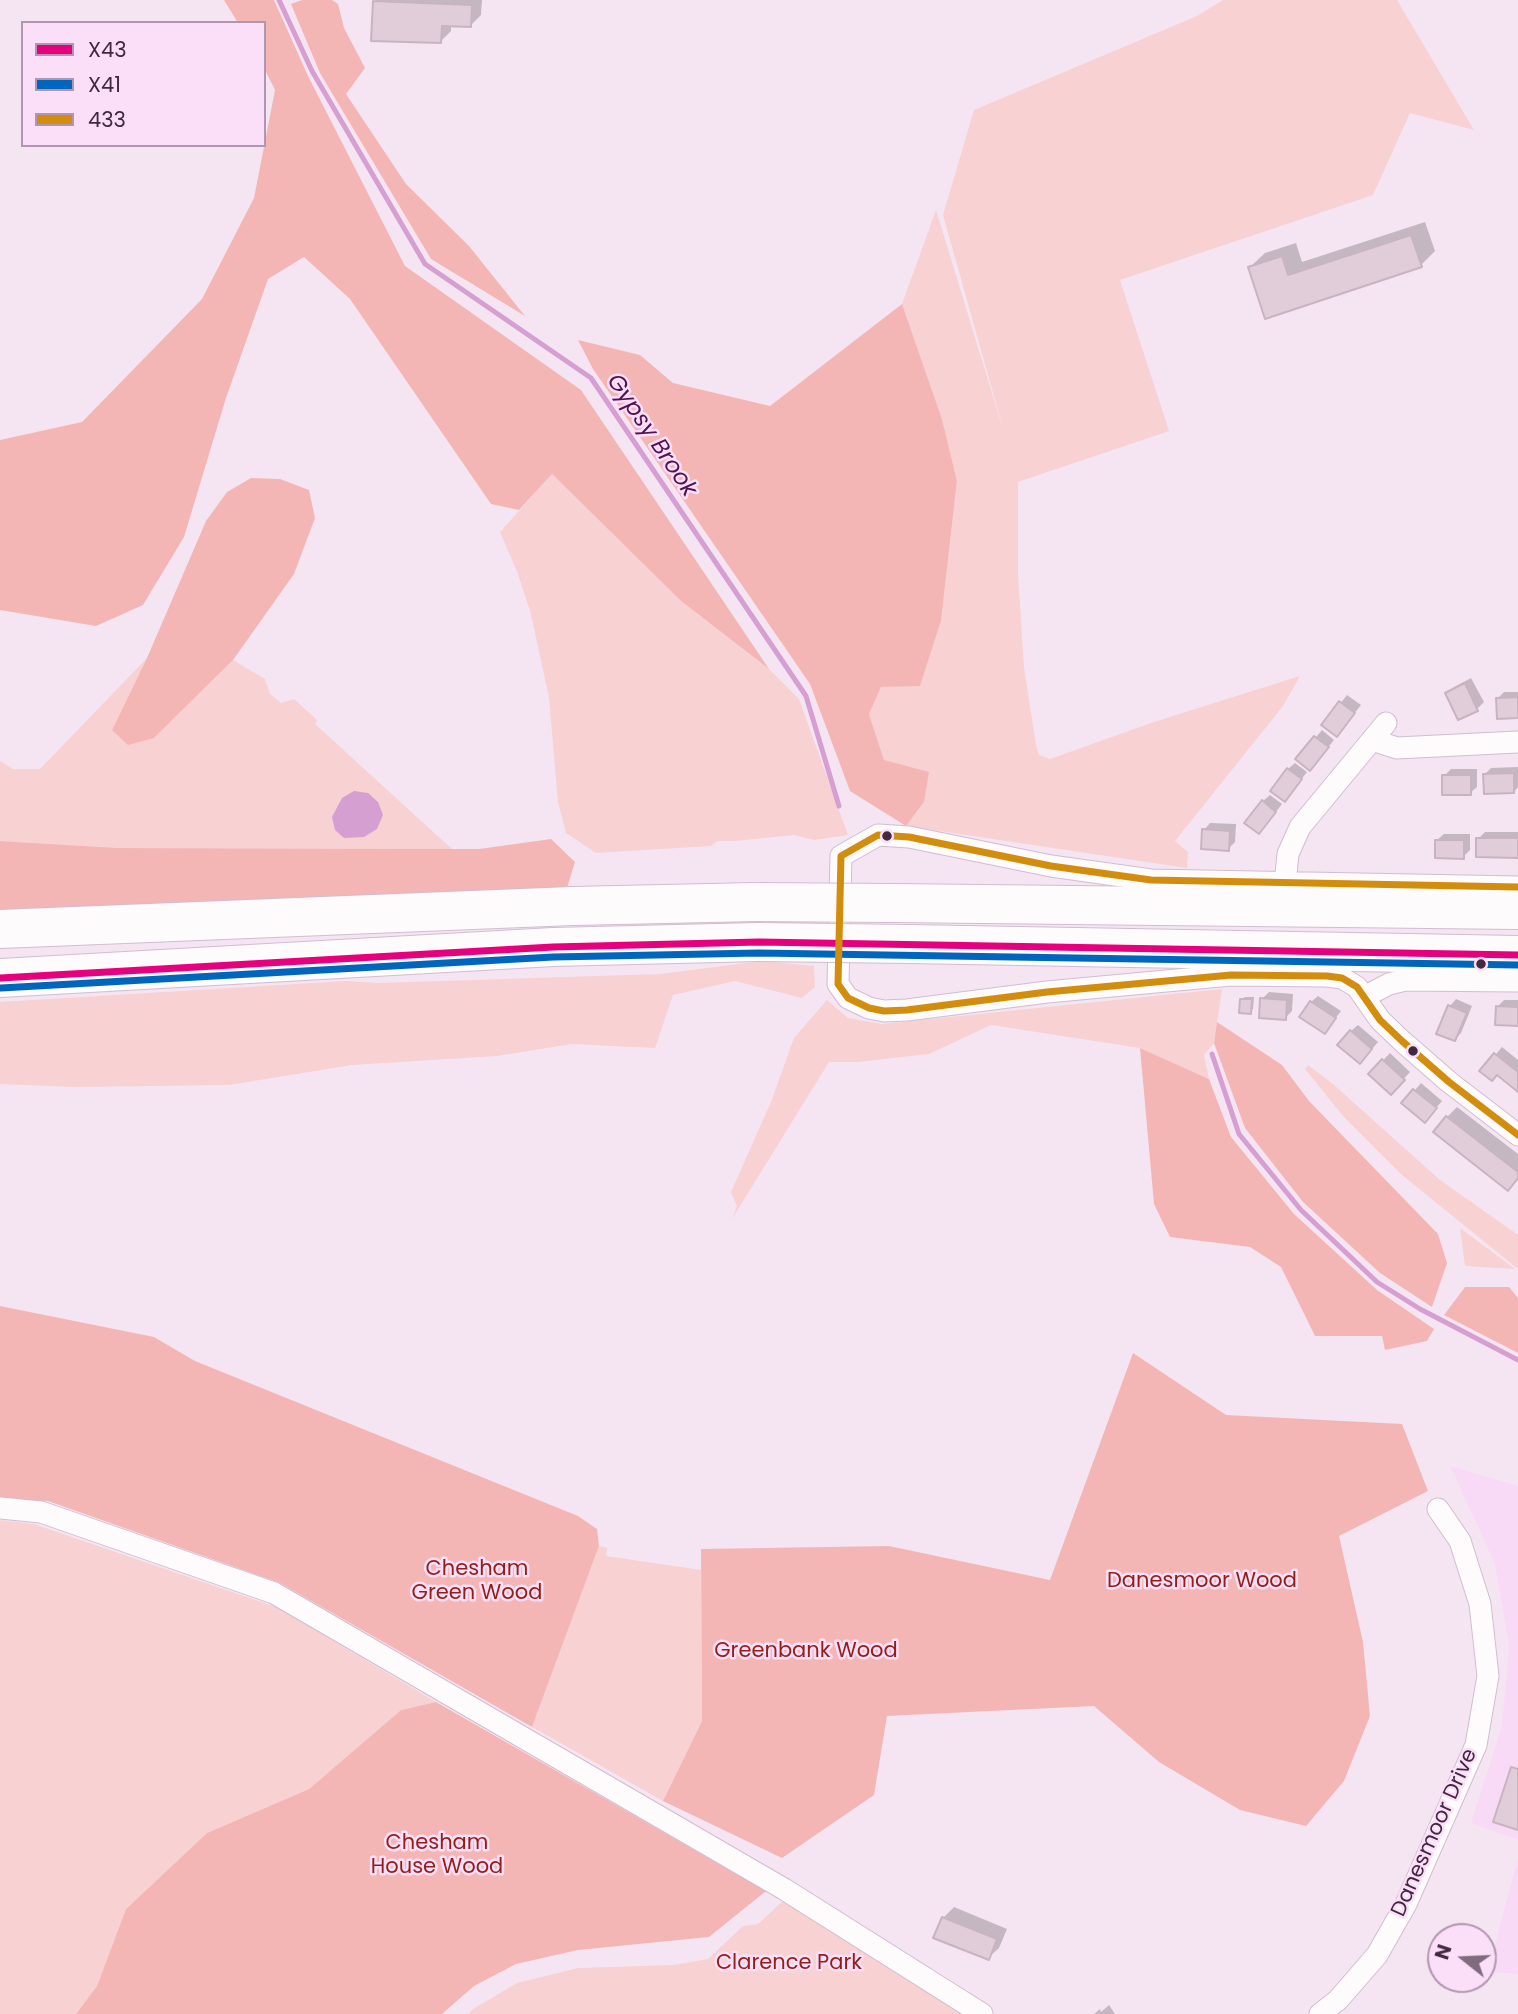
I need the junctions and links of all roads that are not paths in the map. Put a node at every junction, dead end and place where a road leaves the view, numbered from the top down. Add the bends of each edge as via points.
1 (1386, 723) dead end
2 (1372, 740) junction
3 (1518, 743) edge
4 (1285, 884) junction
5 (1518, 887) edge
6 (1518, 910) edge
7 (0, 929) edge
8 (1518, 956) edge
9 (0, 978) edge
10 (1518, 981) edge
11 (1364, 997) junction
12 (1518, 1135) edge
13 (0, 1508) edge
14 (1438, 1509) dead end
15 (1345, 2007) edge
16 (982, 2014) edge
17 (1320, 2014) edge

1 - 2 street
2 - 3 street via 1397,748
2 - 4 street via 1300,827 1287,855
4 - 5 street
4 - 11 street via 1151,880 878,835 841,856 838,984 848,998 884,1011 1231,975 1342,978
6 - 7 highway, bridge via 755,902
8 - 9 highway, bridge via 759,943 553,947
10 - 11 street via 1405,980
11 - 12 street via 1402,1041
13 - 16 street via 41,1512 274,1593 784,1889
14 - 15 street, Danesmoor Drive via 1460,1541 1480,1604 1488,1676 1476,1745 1406,1904
15 - 17 street, Danesmoor Drive

